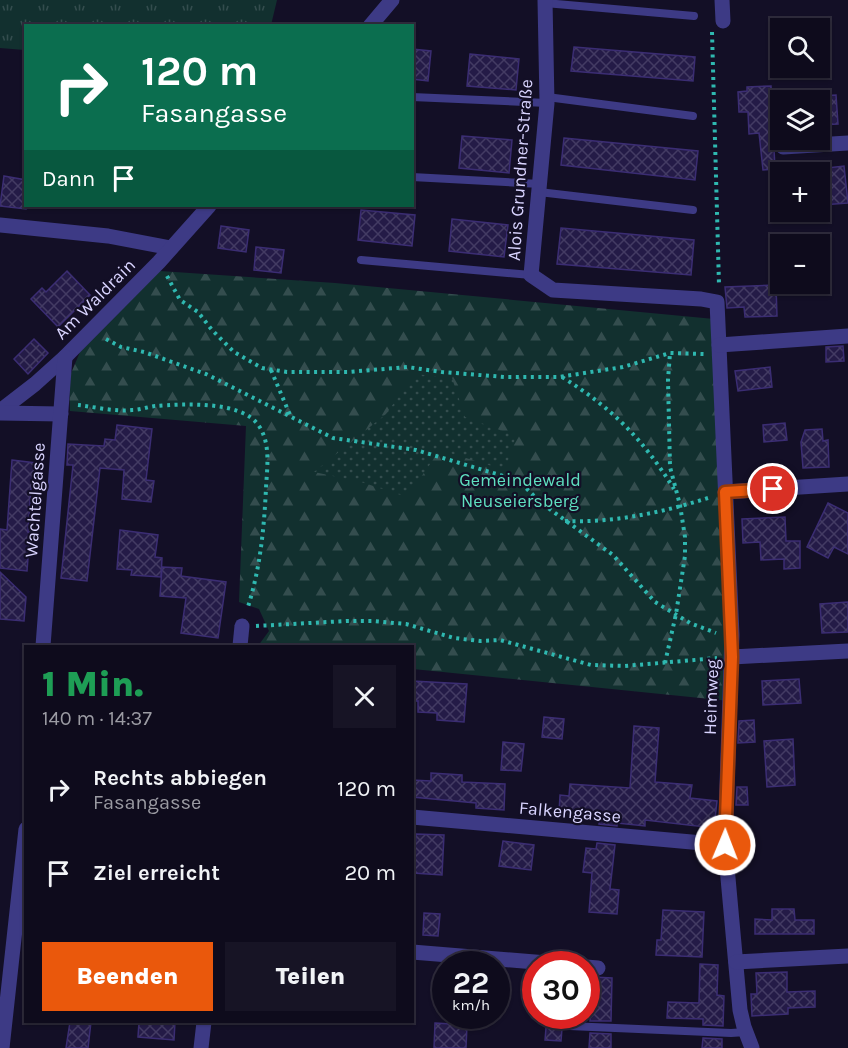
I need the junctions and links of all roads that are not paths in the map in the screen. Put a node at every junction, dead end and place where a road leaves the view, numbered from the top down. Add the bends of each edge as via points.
1 (392, 0) edge
2 (722, 0) edge
3 (545, 2) edge
4 (694, 16) dead end
5 (372, 24) edge
6 (717, 26) road end
7 (414, 97) edge
8 (547, 100) junction
9 (693, 116) dead end
10 (848, 143) edge
11 (830, 144) edge
12 (414, 177) edge
13 (539, 188) junction
14 (208, 207) edge
15 (693, 210) dead end
16 (0, 225) edge
17 (171, 248) junction
18 (361, 260) dead end
19 (531, 275) junction
20 (717, 302) joint
21 (848, 336) edge
22 (718, 350) junction
23 (65, 357) junction
24 (61, 409) junction
25 (0, 412) edge
26 (848, 484) edge
27 (725, 492) junction
28 (242, 626) road end
29 (43, 645) edge
30 (240, 645) edge
31 (848, 651) edge
32 (732, 657) junction
33 (414, 817) edge
34 (725, 845) junction
35 (24, 847) edge
36 (414, 952) edge
37 (848, 956) edge
38 (522, 961) edge
39 (736, 962) junction
40 (204, 1023) edge
41 (600, 1028) edge
42 (746, 1032) junction
43 (2, 1048) edge
44 (201, 1048) edge
45 (752, 1048) edge

1 - 5 street
2 - 6 street
3 - 4 lane
3 - 8 street, Alois Grundner-Straße
7 - 8 lane
8 - 9 lane
8 - 13 street, Alois Grundner-Straße
10 - 11 street
12 - 13 lane
13 - 15 lane
13 - 19 street, Alois Grundner-Straße
14 - 17 street, Am Waldrain
16 - 17 street via 108,236
17 - 23 street, Am Waldrain
18 - 19 lane
19 - 20 street, Alois Grundner-Straße via 553,290
20 - 22 street, Heimweg
21 - 22 street
22 - 27 street, Heimweg
23 - 24 street, Wachtelgasse
23 - 25 street, Am Waldrain
24 - 25 street
24 - 29 street, Wachtelgasse
26 - 27 street
27 - 32 street, Heimweg
28 - 30 street
31 - 32 street
32 - 34 street, Heimweg
33 - 34 street, Falkengasse
34 - 39 street, Heimweg
35 - 43 street
36 - 38 street
37 - 39 street
39 - 42 street, Heimweg
40 - 44 street
41 - 42 lane
42 - 45 street, Heimweg

